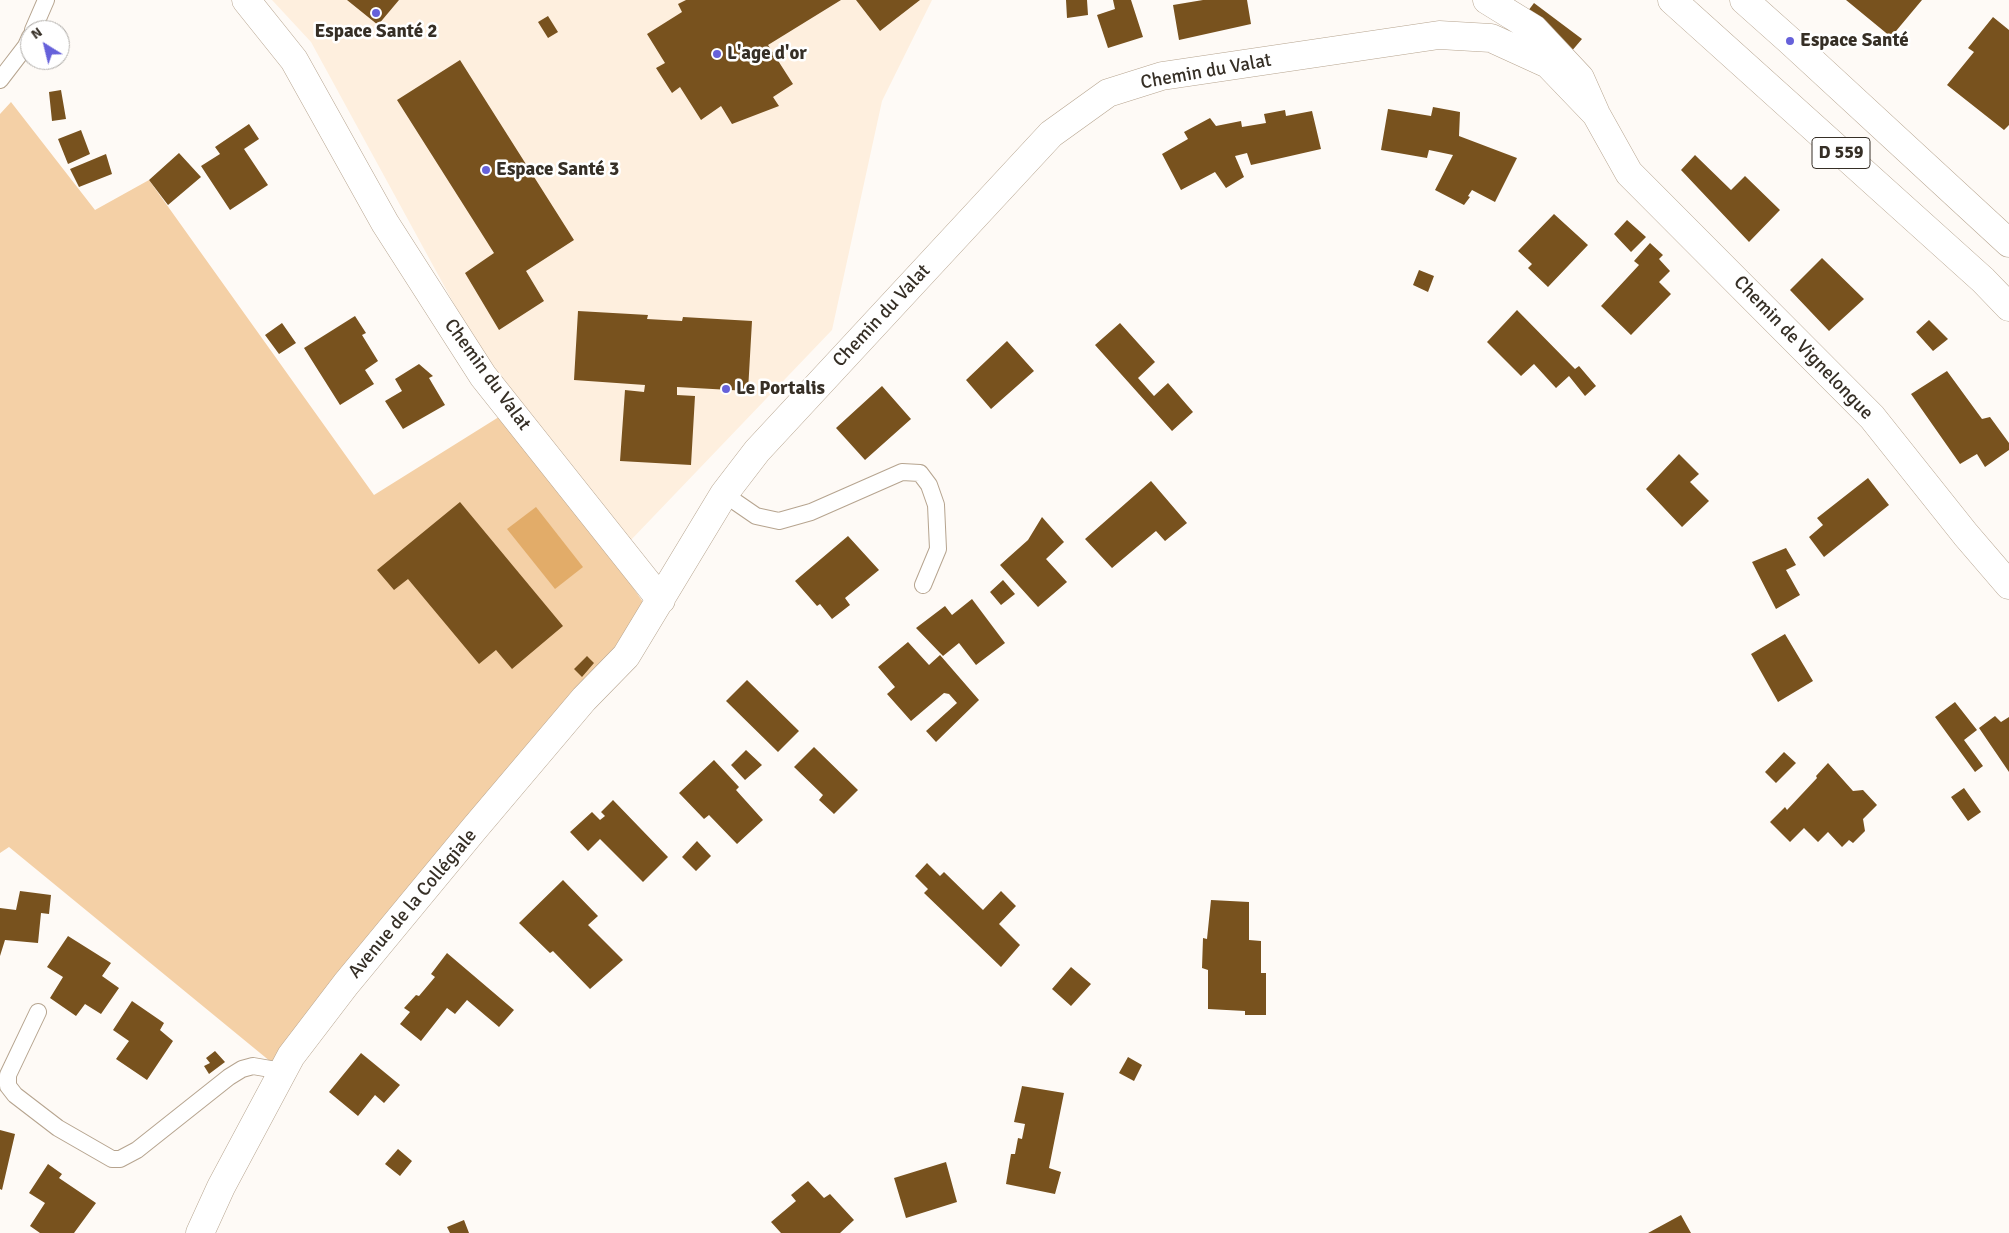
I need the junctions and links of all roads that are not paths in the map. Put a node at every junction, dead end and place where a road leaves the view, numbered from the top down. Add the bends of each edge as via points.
1 (46, 0) edge
2 (246, 0) edge
3 (1487, 0) edge
4 (1672, 0) edge
5 (1744, 0) edge
6 (37, 20) edge
7 (20, 54) edge
8 (0, 80) edge
9 (1596, 114) junction
10 (2006, 236) edge
11 (2009, 307) edge
12 (724, 494) junction
13 (923, 585) dead end
14 (2009, 585) edge
15 (661, 600) junction
16 (38, 1012) dead end
17 (282, 1071) junction
18 (200, 1233) edge

1 - 6 lane
2 - 15 street, Chemin du Valat via 294,60 385,224 483,376
3 - 9 street via 1534,29 1580,78
4 - 11 street, D 559 via 1976,273
5 - 10 street, D 559
7 - 8 lane
9 - 12 street, Chemin du Valat via 1548,64 1491,38 1439,35 1162,76 1108,93 1051,134 757,451
9 - 14 street, Chemin de Vignelongue via 1629,173 1872,417
12 - 13 lane via 756,516 779,521 811,512 902,472 920,473 929,485 936,505 938,550
12 - 15 street, Chemin du Valat
15 - 17 street, Avenue de la Collégiale via 626,656 584,699 346,984
16 - 17 lane via 8,1075 8,1086 58,1128 112,1160 137,1150 228,1076 253,1066
17 - 18 street, Avenue de la Collégiale

